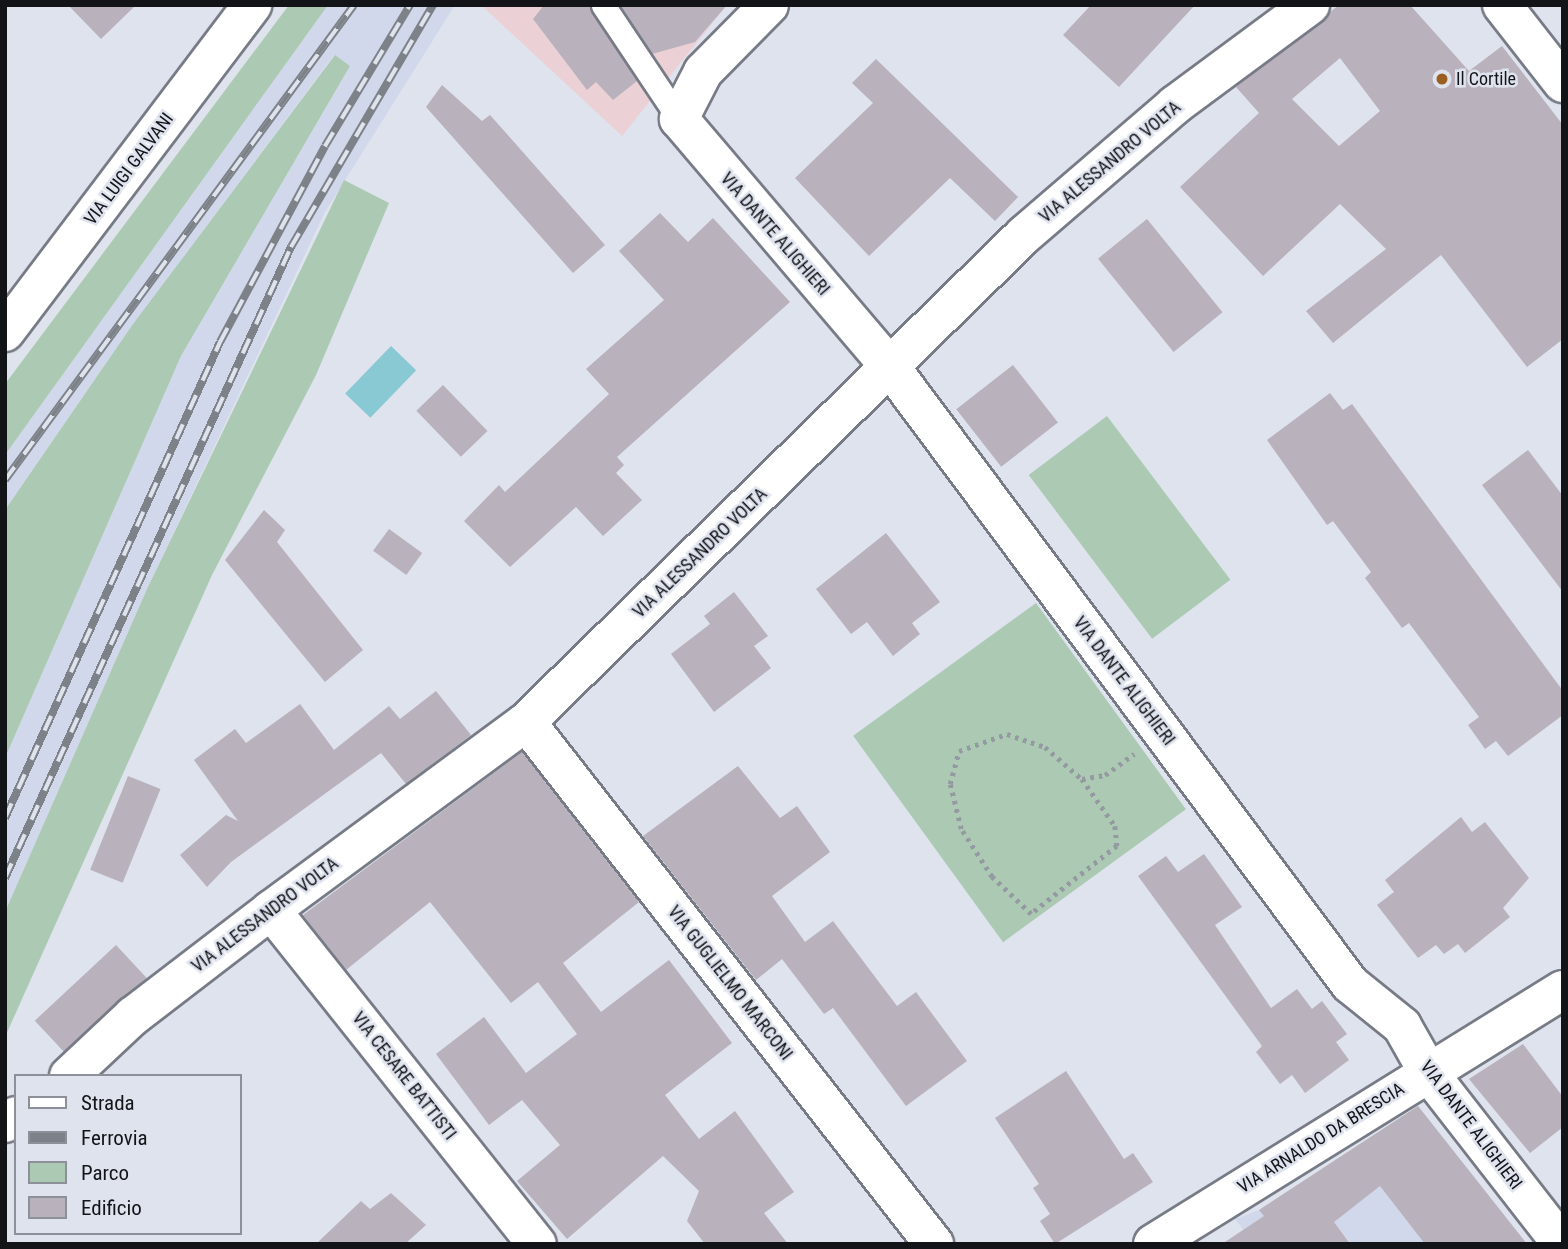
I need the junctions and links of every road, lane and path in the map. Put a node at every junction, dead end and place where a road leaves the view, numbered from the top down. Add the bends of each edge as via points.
1 (252, 5) edge
2 (603, 5) edge
3 (769, 5) edge
4 (1310, 5) edge
5 (1502, 5) edge
6 (1563, 83) edge
7 (679, 119) junction
8 (5, 332) edge
9 (891, 368) junction
10 (526, 722) junction
11 (1163, 733) junction
12 (1082, 779) junction
13 (271, 910) junction
14 (1563, 990) edge
15 (1428, 1072) junction
16 (71, 1074) edge
17 (537, 1244) edge
18 (934, 1244) edge
19 (1153, 1244) edge
20 (1562, 1244) edge

1 - 8 street, VIA LUIGI GALVANI
2 - 7 lane
3 - 7 street via 703,72
4 - 9 street, VIA ALESSANDRO VOLTA via 1175,105 1024,235
5 - 6 street
7 - 9 street, VIA DANTE ALIGHIERI
9 - 10 street, VIA ALESSANDRO VOLTA
9 - 11 street, VIA DANTE ALIGHIERI
10 - 13 street, VIA ALESSANDRO VOLTA
10 - 18 street, VIA GUGLIELMO MARCONI
11 - 12 path via 1105,775
11 - 15 street, VIA DANTE ALIGHIERI via 1350,984 1402,1026
12 - 12 path via 1045,747 1007,734 959,751 950,784 961,830 992,877 1031,914 1117,846 1115,826
13 - 16 street, VIA ALESSANDRO VOLTA via 133,1016
13 - 17 street, VIA CESARE BATTISTI
14 - 15 street, VIA ARNALDO DA BRESCIA
15 - 19 street, VIA ARNALDO DA BRESCIA
15 - 20 street, VIA DANTE ALIGHIERI

